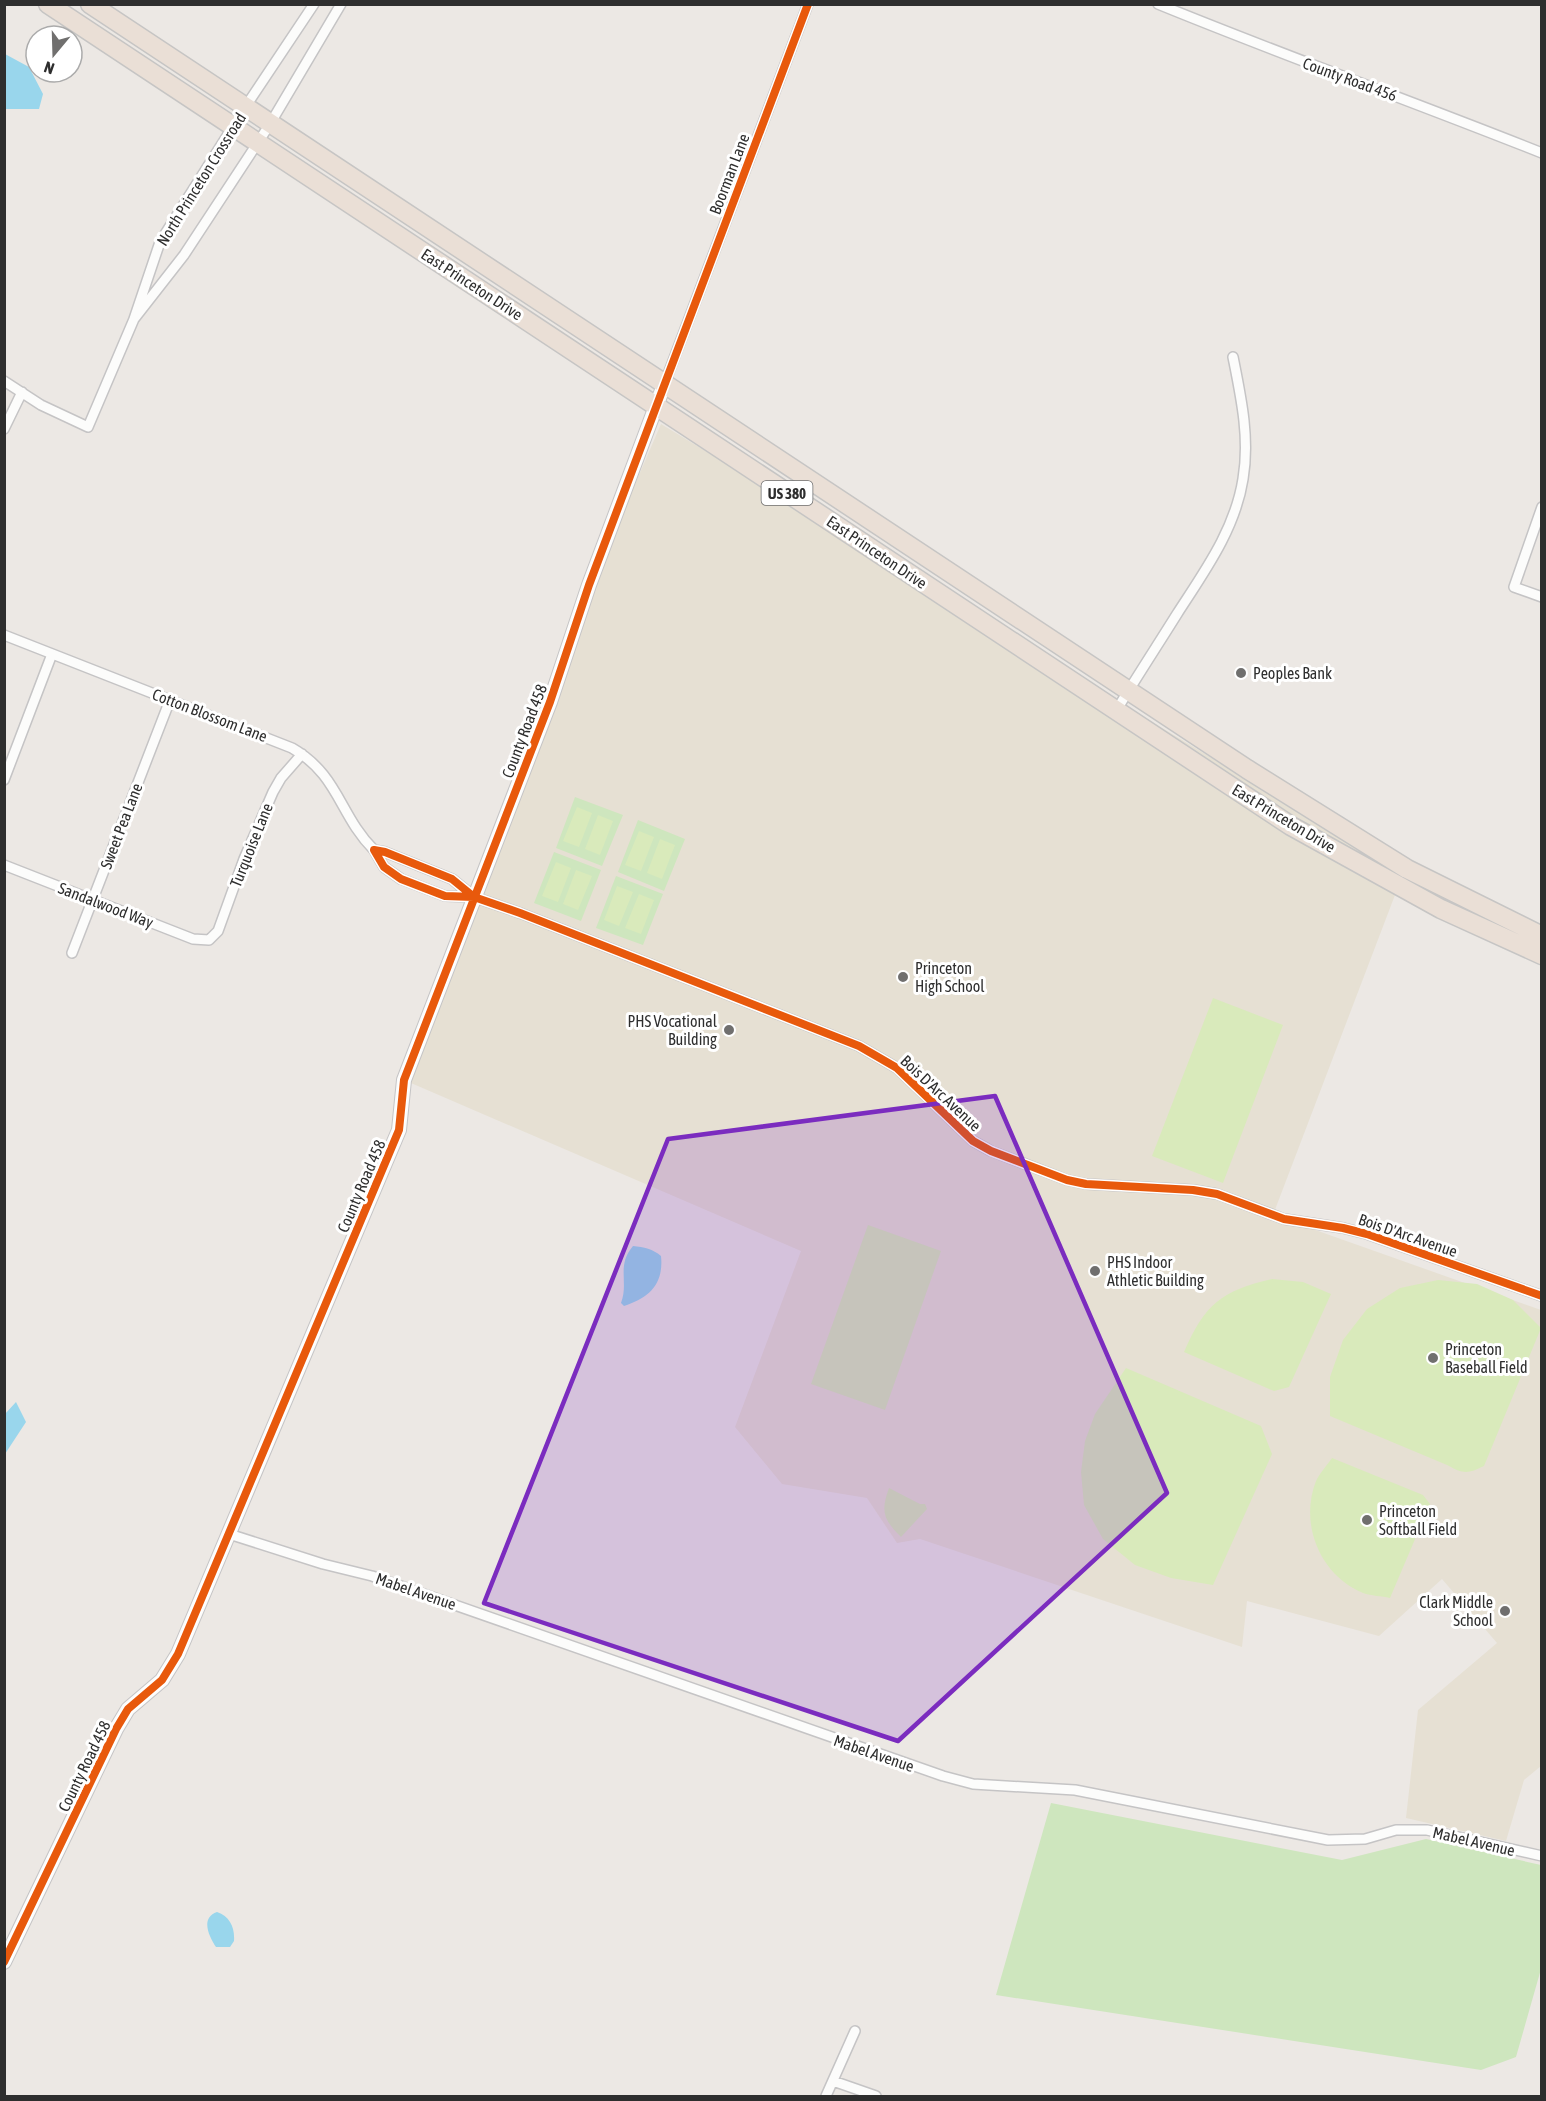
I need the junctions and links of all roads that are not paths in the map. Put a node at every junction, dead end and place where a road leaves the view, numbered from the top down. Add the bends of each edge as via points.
1 (48, 4) edge
2 (90, 4) edge
3 (314, 4) edge
4 (341, 4) edge
5 (808, 4) edge
6 (1158, 4) edge
7 (246, 106) junction
8 (270, 124) junction
9 (234, 127) junction
10 (257, 142) junction
11 (1542, 153) edge
12 (134, 320) junction
13 (1233, 357) dead end
14 (4, 381) edge
15 (664, 385) junction
16 (22, 392) junction
17 (656, 405) junction
18 (4, 429) edge
19 (1542, 507) edge
20 (1542, 597) edge
21 (4, 635) edge
22 (52, 654) junction
23 (1128, 692) junction
24 (170, 700) junction
25 (1116, 711) junction
26 (302, 754) junction
27 (4, 780) edge
28 (1304, 804) junction
29 (1291, 826) junction
30 (374, 850) junction
31 (4, 866) edge
32 (474, 897) junction
33 (92, 899) junction
34 (1542, 936) edge
35 (209, 940) joint
36 (72, 953) dead end
37 (1542, 955) edge
38 (1542, 1296) edge
39 (229, 1534) junction
40 (1542, 1856) edge
41 (4, 1962) edge
42 (855, 2031) dead end
43 (833, 2081) junction
44 (826, 2097) edge
45 (876, 2097) edge

1 - 9 highway, East Princeton Drive / US 380
2 - 7 highway, East Princeton Drive / US 380
3 - 7 street, North Princeton Crossroad
4 - 8 street, North Princeton Crossroad
5 - 15 street, Boorman Lane
6 - 11 street, County Road 456
7 - 8 highway, East Princeton Drive / US 380
7 - 9 street, North Princeton Crossroad
8 - 10 street, North Princeton Crossroad
8 - 15 highway, East Princeton Drive / US 380
9 - 10 highway, East Princeton Drive / US 380
9 - 12 street, North Princeton Crossroad via 160,242
10 - 12 street, North Princeton Crossroad via 184,255
10 - 17 highway, East Princeton Drive / US 380
12 - 16 street, North Princeton Crossroad via 88,427
13 - 23 street via 1245,431 1244,478 1236,507 1215,556
14 - 16 street
15 - 17 street, County Road 458
15 - 23 highway, East Princeton Drive / US 380
16 - 18 street
17 - 25 highway, East Princeton Drive / US 380
17 - 32 street, County Road 458 via 550,702
19 - 20 street via 1514,587
21 - 22 street, Cotton Blossom Lane
22 - 24 street, Cotton Blossom Lane
22 - 27 street
23 - 25 street
23 - 28 highway, East Princeton Drive / US 380
24 - 26 street, Cotton Blossom Lane
24 - 33 street, Sweet Pea Lane
25 - 29 highway, East Princeton Drive / US 380
26 - 30 street, Cotton Blossom Lane via 325,775 355,828
26 - 35 street, Turquoise Lane via 273,792 218,931
28 - 29 highway
28 - 34 highway, East Princeton Drive / US 380 via 1407,869
29 - 37 highway, East Princeton Drive / US 380 via 1441,909
30 - 32 street via 452,879
30 - 32 street, Cotton Blossom Lane via 395,876 445,896
31 - 33 street, Sandalwood Way
32 - 38 street, Bois D'Arc Avenue via 859,1046 897,1068 965,1136 1000,1155 1078,1183 1205,1192 1284,1219 1356,1230
32 - 39 street, County Road 458 via 404,1080 399,1130
33 - 35 street, Sandalwood Way via 193,939
33 - 36 street, Sweet Pea Lane
39 - 40 street, Mabel Avenue via 383,1579 907,1765 973,1784 1075,1790 1328,1840 1365,1839 1396,1830 1427,1830
39 - 41 street, County Road 458 via 178,1654 162,1680 128,1710 116,1729
42 - 43 street
43 - 44 street
43 - 45 street

